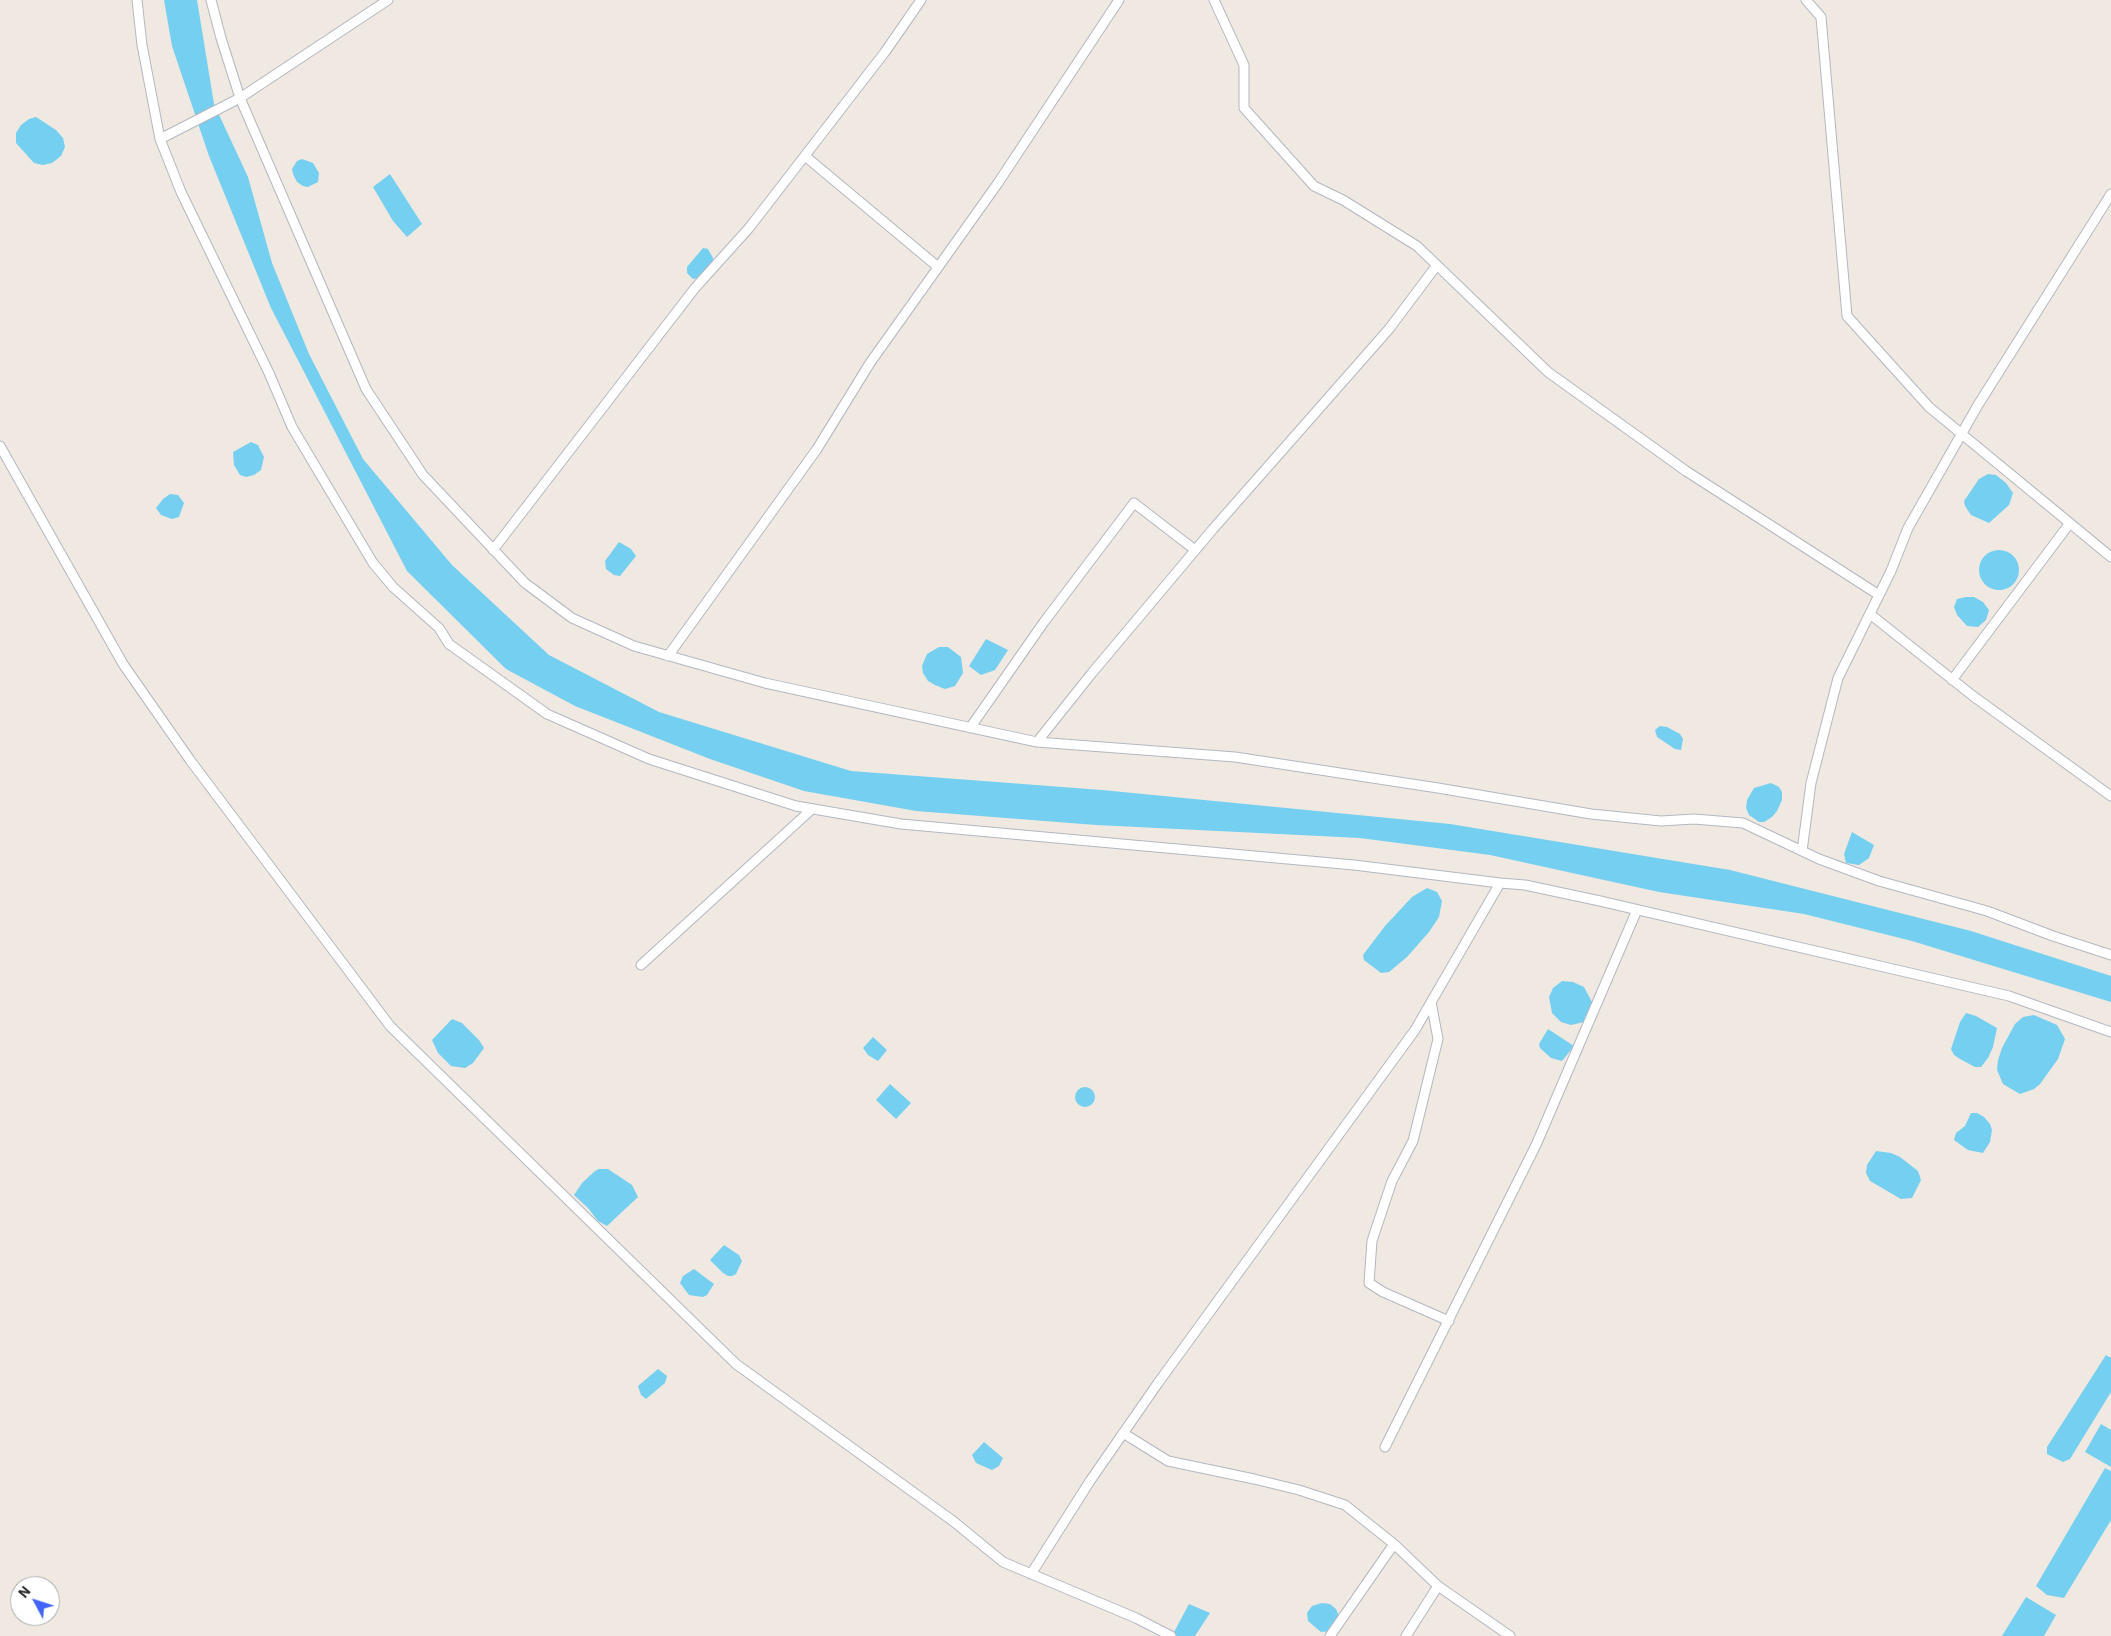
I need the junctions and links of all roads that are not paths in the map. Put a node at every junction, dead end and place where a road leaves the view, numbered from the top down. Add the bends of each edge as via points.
1 (136, 0) edge
2 (211, 0) edge
3 (388, 0) edge
4 (921, 0) edge
5 (1119, 0) edge
6 (1214, 0) edge
7 (1806, 0) edge
8 (240, 98) junction
9 (160, 139) junction
10 (805, 156) junction
11 (2111, 194) edge
12 (1437, 265) junction
13 (938, 267) junction
14 (1962, 433) junction
15 (0, 446) edge
16 (2070, 523) junction
17 (493, 550) junction
18 (1195, 550) junction
19 (2111, 557) edge
20 (1879, 595) junction
21 (1870, 614) junction
22 (668, 656) junction
23 (1952, 680) junction
24 (970, 728) junction
25 (1038, 742) junction
26 (2111, 796) edge
27 (812, 809) junction
28 (1802, 851) junction
29 (1500, 883) junction
30 (1637, 910) junction
31 (2111, 955) edge
32 (641, 965) dead end
33 (1431, 1002) junction
34 (2111, 1032) edge
35 (1448, 1321) junction
36 (1123, 1433) junction
37 (1385, 1447) dead end
38 (1394, 1544) junction
39 (1031, 1574) junction
40 (1438, 1586) junction
41 (1171, 1636) edge
42 (1330, 1636) edge
43 (1406, 1636) edge
44 (1510, 1636) edge

1 - 9 street
2 - 8 street
3 - 8 street
4 - 10 street
5 - 13 street via 998,183
6 - 12 street via 1244,64 1244,108 1314,186 1417,246
7 - 14 street via 1820,17 1847,316 1929,407
8 - 9 street
8 - 17 street via 366,389 423,475
9 - 27 street via 181,192 292,427 373,562 393,587 439,628 449,644 547,714 649,759
10 - 13 street
10 - 17 street via 749,228 695,288
11 - 14 street
12 - 18 street via 1388,329
12 - 20 street via 1548,372 1686,471
13 - 22 street via 870,362 816,449
14 - 16 street
14 - 20 street via 1908,528
15 - 39 street via 123,664 190,760 390,1026 736,1364 952,1521 1003,1562
16 - 19 street
16 - 23 street
17 - 22 street via 525,583 572,618 634,646
18 - 24 street via 1134,503 1044,622
18 - 25 street
20 - 21 street
21 - 23 street
21 - 28 street via 1838,678 1812,783
22 - 24 street via 765,682
23 - 26 street
24 - 25 street
25 - 28 street via 1235,757 1591,814 1661,821 1694,819 1743,823
27 - 29 street via 901,824 1354,865
27 - 32 street
28 - 31 street via 1879,880 1986,911
29 - 30 street
29 - 33 street
30 - 34 street via 2009,996
30 - 35 street via 1536,1145
33 - 35 street via 1438,1039 1413,1141 1392,1181 1372,1241 1369,1283
33 - 36 street via 1415,1030
35 - 37 street
36 - 38 street via 1168,1461 1281,1485 1345,1505
36 - 39 street
38 - 40 street
38 - 42 street
39 - 41 street
40 - 43 street
40 - 44 street

